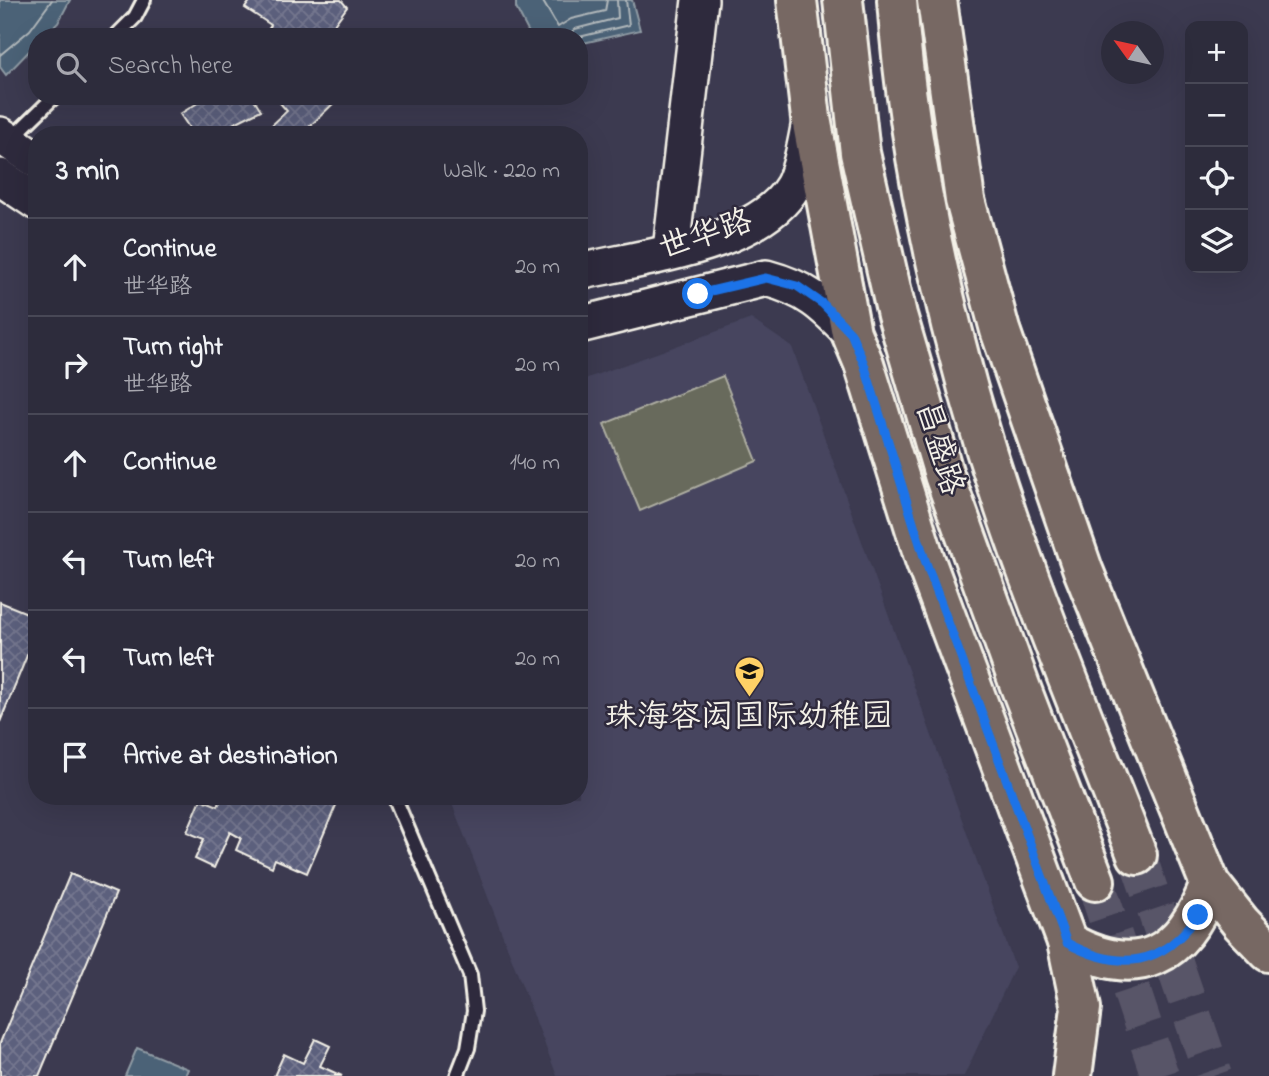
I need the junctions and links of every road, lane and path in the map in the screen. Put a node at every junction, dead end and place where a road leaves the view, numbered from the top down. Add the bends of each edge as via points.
1 (144, 0) edge
2 (700, 0) edge
3 (797, 0) edge
4 (843, 0) edge
5 (897, 0) edge
6 (937, 0) edge
7 (124, 28) edge
8 (48, 105) edge
9 (811, 118) junction
10 (31, 126) edge
11 (28, 130) edge
12 (15, 146) edge
13 (0, 177) edge
14 (28, 196) edge
15 (671, 250) junction
16 (588, 270) edge
17 (588, 323) edge
18 (851, 333) junction
19 (398, 805) edge
20 (1137, 855) tunnel mouth
21 (1095, 881) tunnel mouth
22 (1210, 884) junction
23 (1067, 943) junction
24 (1269, 952) edge
25 (457, 1076) edge
26 (1072, 1076) edge

1 - 7 lane
2 - 15 street
3 - 9 main road
4 - 21 main road, 昌盛路 via 860,153 897,315 944,475
5 - 20 main road, 昌盛路 via 942,296 1008,518
6 - 22 main road via 965,200 1000,330 1083,570
8 - 10 lane
9 - 15 street, 世华路 via 793,185 765,218 731,236
9 - 18 main road
11 - 12 lane
13 - 14 street
15 - 16 street, 世华路
17 - 18 street, 世华路 via 766,278 797,286
18 - 23 main road via 925,560
19 - 25 lane via 470,975 474,1011 468,1048
22 - 23 main road via 1183,937 1158,954 1141,960 1111,959
22 - 24 main road
23 - 26 main road via 1082,1008

